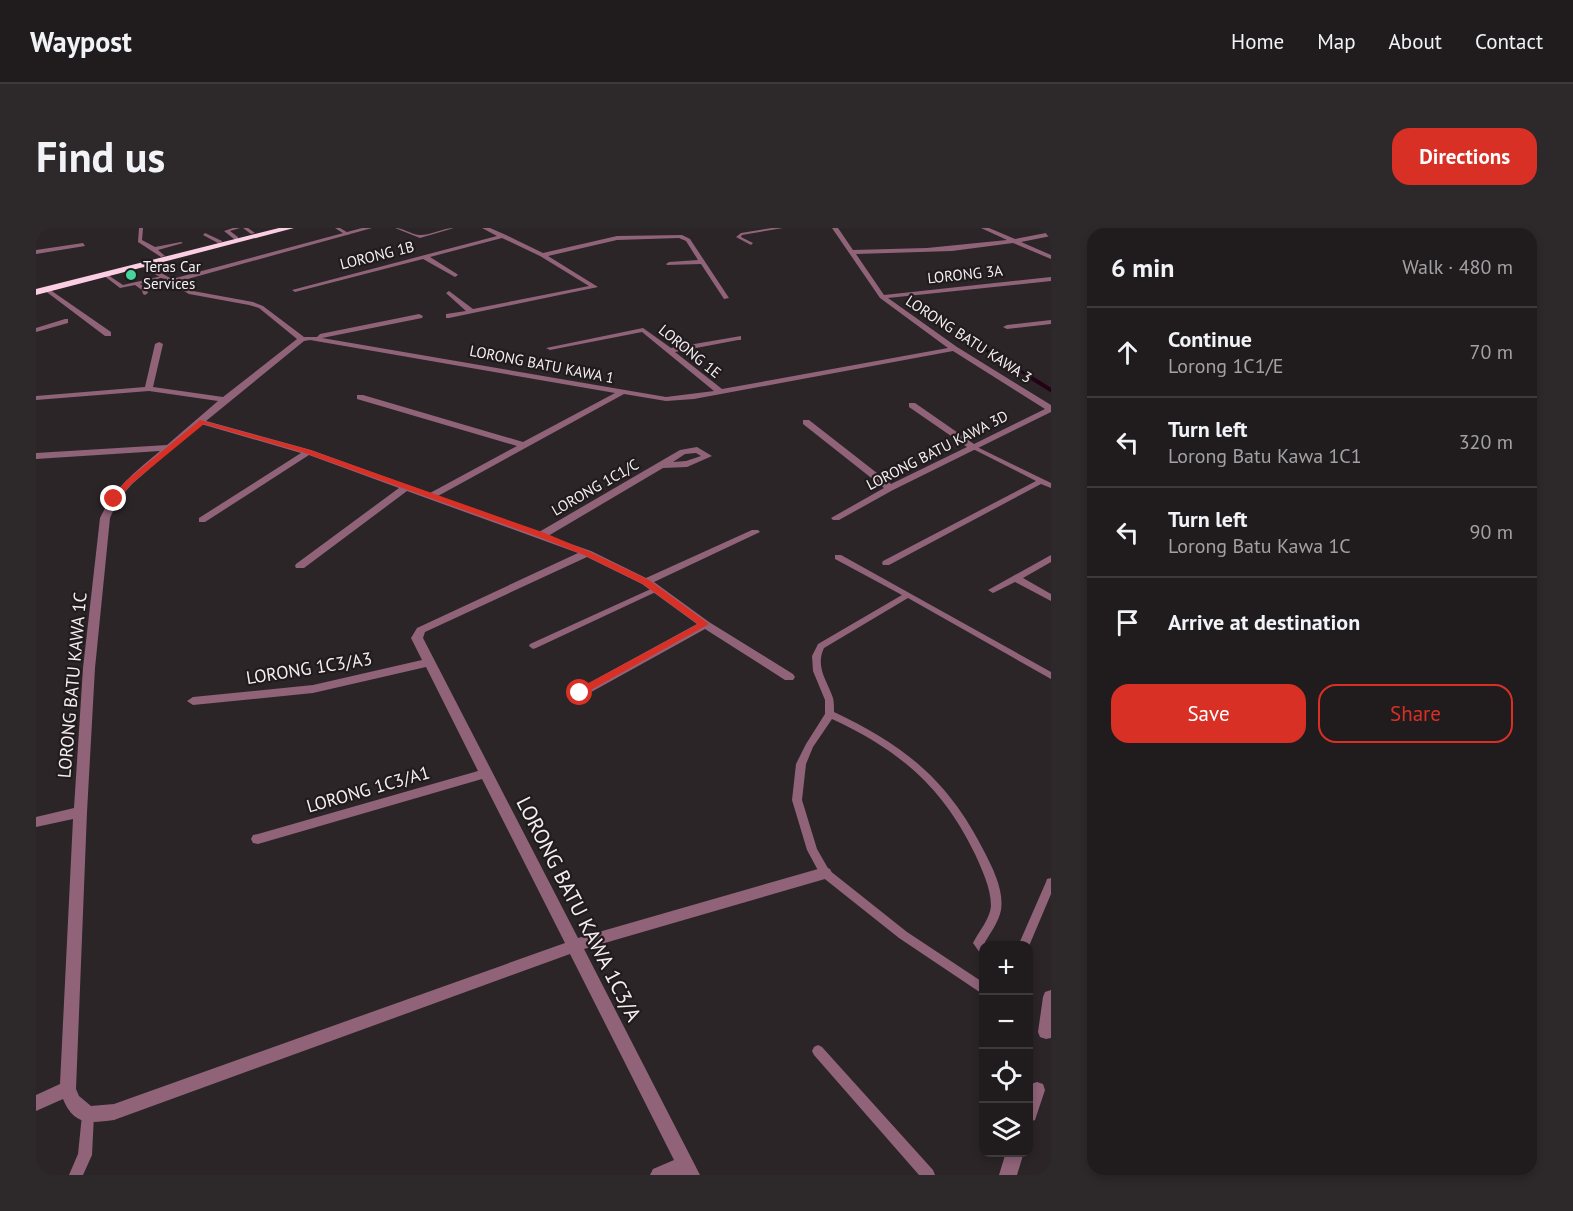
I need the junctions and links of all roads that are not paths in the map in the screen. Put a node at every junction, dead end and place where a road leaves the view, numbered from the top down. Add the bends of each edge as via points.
1 (141, 228) edge
2 (274, 228) edge
3 (290, 228) edge
4 (337, 228) edge
5 (369, 228) edge
6 (397, 228) edge
7 (452, 228) edge
8 (485, 228) edge
9 (506, 228) edge
10 (781, 228) edge
11 (835, 228) edge
12 (984, 228) edge
13 (254, 230) edge
14 (494, 231) junction
15 (237, 233) edge
16 (205, 234) dead end
17 (348, 234) junction
18 (1051, 234) edge
19 (504, 236) junction
20 (220, 242) junction
21 (1018, 242) junction
22 (181, 243) dead end
23 (751, 244) dead end
24 (83, 245) dead end
25 (38, 252) edge
26 (852, 252) junction
27 (158, 253) junction
28 (542, 255) junction
29 (425, 257) junction
30 (1051, 257) edge
31 (702, 262) junction
32 (669, 264) dead end
33 (143, 265) junction
34 (105, 274) junction
35 (455, 275) dead end
36 (162, 277) junction
37 (1051, 279) edge
38 (170, 282) junction
39 (136, 284) junction
40 (39, 289) edge
41 (295, 290) dead end
42 (145, 293) dead end
43 (449, 293) dead end
44 (882, 297) junction
45 (726, 298) dead end
46 (472, 312) junction
47 (419, 316) dead end
48 (449, 316) dead end
49 (65, 321) dead end
50 (1051, 322) edge
51 (1007, 327) dead end
52 (36, 330) edge
53 (108, 334) dead end
54 (306, 338) junction
55 (738, 338) dead end
56 (159, 344) dead end
57 (550, 348) dead end
58 (954, 348) junction
59 (669, 351) junction
60 (149, 389) junction
61 (720, 392) junction
62 (621, 393) junction
63 (360, 397) dead end
64 (36, 398) edge
65 (225, 400) junction
66 (912, 405) dead end
67 (1051, 409) edge
68 (202, 422) junction
69 (806, 422) dead end
70 (526, 446) junction
71 (973, 447) junction
72 (168, 448) junction
73 (308, 452) junction
74 (36, 456) edge
75 (663, 465) dead end
76 (1041, 481) junction
77 (1051, 486) edge
78 (405, 488) junction
79 (890, 488) junction
80 (429, 497) junction
81 (837, 518) dead end
82 (202, 520) dead end
83 (755, 532) dead end
84 (542, 535) junction
85 (587, 554) junction
86 (838, 557) dead end
87 (1051, 558) edge
88 (886, 563) dead end
89 (300, 566) dead end
90 (1015, 578) junction
91 (646, 582) junction
92 (656, 590) junction
93 (993, 590) dead end
94 (908, 595) junction
95 (1051, 598) edge
96 (705, 624) junction
97 (533, 646) dead end
98 (429, 662) junction
99 (789, 676) dead end
100 (1051, 676) edge
101 (580, 693) dead end
102 (193, 701) dead end
103 (830, 714) junction
104 (487, 773) junction
105 (80, 812) junction
106 (36, 822) edge
107 (258, 839) dead end
108 (825, 873) junction
109 (1051, 882) edge
110 (980, 941) edge
111 (1025, 941) edge
112 (573, 946) junction
113 (979, 987) edge
114 (1051, 997) edge
115 (1046, 1032) dead end
116 (818, 1051) dead end
117 (68, 1089) junction
118 (1037, 1090) dead end
119 (36, 1103) edge
120 (1033, 1103) edge
121 (88, 1115) junction
122 (1013, 1157) edge
123 (688, 1170) edge
124 (76, 1175) edge
125 (660, 1175) edge
126 (928, 1175) edge
127 (1008, 1175) edge

1 - 27 lane via 140,241
2 - 13 highway
3 - 33 highway
4 - 17 lane
5 - 17 street
6 - 7 lane via 420,237
8 - 14 street
9 - 14 street
10 - 23 lane via 738,237
11 - 26 street, LORONG BATU KAWA 3
12 - 21 street
13 - 15 highway
14 - 19 street
15 - 20 highway
16 - 20 lane
17 - 38 street
18 - 21 street
19 - 28 street
19 - 29 street, LORONG 1B
20 - 27 highway
21 - 26 street via 915,252
21 - 30 street
22 - 27 lane
24 - 25 street
26 - 44 street, LORONG BATU KAWA 3
27 - 40 highway
28 - 31 street via 617,238 680,236 688,240
28 - 46 street via 595,287
29 - 35 street
29 - 41 street, LORONG 1B
31 - 32 street
31 - 45 street
33 - 34 highway
33 - 36 street, LORONG BATU KAWA 1
34 - 39 lane via 120,286
34 - 40 highway
36 - 38 street, LORONG BATU KAWA 1
36 - 39 lane
37 - 44 street, LORONG 3A
38 - 54 street, LORONG BATU KAWA 1 via 191,293 261,307
39 - 42 lane
40 - 53 street
43 - 46 street
44 - 58 street, LORONG BATU KAWA 3
46 - 48 street
47 - 54 street
49 - 52 street
50 - 51 street
54 - 62 street, LORONG BATU KAWA 1
54 - 65 street, LORONG BATU KAWA 1C
55 - 59 street
56 - 60 street
57 - 59 street, LORONG 1E via 643,330
58 - 61 street, LORONG BATU KAWA 1
58 - 67 street, LORONG BATU KAWA 3
59 - 61 street, LORONG 1E
60 - 64 street
60 - 65 street
61 - 62 street, LORONG BATU KAWA 1 via 666,399
62 - 70 street
63 - 70 street
65 - 68 street, LORONG BATU KAWA 1C
66 - 71 street
67 - 71 street, LORONG BATU KAWA 3D
68 - 72 street, LORONG BATU KAWA 1C
68 - 73 street
69 - 79 street
70 - 80 street
71 - 76 lane
71 - 79 street, LORONG BATU KAWA 3D
72 - 74 street
72 - 105 street, LORONG BATU KAWA 1C via 118,493 105,518 89,668
73 - 78 street
73 - 82 street
75 - 84 street, LORONG 1C1/C
76 - 77 lane
76 - 88 lane
78 - 80 street
78 - 89 street
79 - 81 street, LORONG BATU KAWA 3D
80 - 84 street
83 - 91 street
84 - 85 street
85 - 91 street
85 - 98 street, LORONG BATU KAWA 1C3/A via 421,630 417,638
86 - 94 lane
87 - 90 street
90 - 93 street
90 - 95 street
91 - 92 street
92 - 96 street
92 - 97 lane
94 - 100 lane
94 - 103 lane via 821,646 816,656 817,671 829,700
96 - 99 street
96 - 101 street
98 - 102 street, LORONG 1C3/A3 via 313,689
98 - 104 street, LORONG BATU KAWA 1C3/A
103 - 108 lane via 801,764 797,800 812,850
103 - 110 lane via 894,747 920,767 974,838 994,886 996,908
104 - 107 street, LORONG 1C3/A1
104 - 112 street, LORONG BATU KAWA 1C3/A
105 - 106 street
105 - 117 street, LORONG BATU KAWA 1C
108 - 112 street
108 - 113 lane via 903,935
109 - 111 lane
112 - 121 street via 114,1112
112 - 123 street, LORONG BATU KAWA 1C3/A
114 - 115 street
116 - 126 lane
117 - 119 street
117 - 121 street via 73,1102
118 - 120 street
121 - 124 lane via 85,1155
122 - 127 street
123 - 125 street

